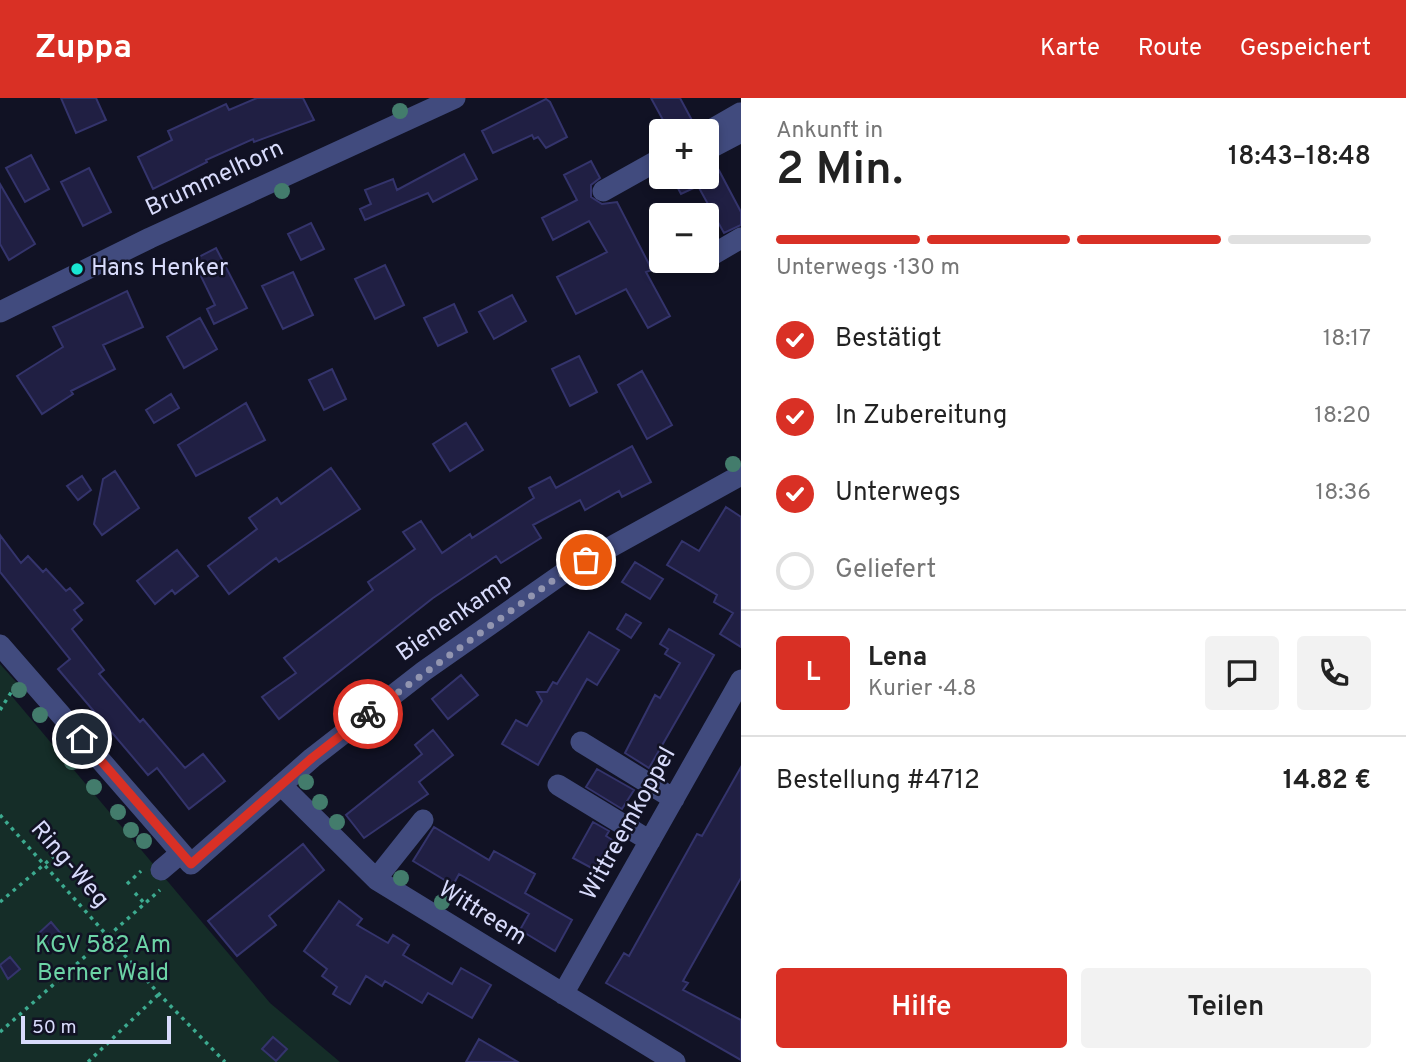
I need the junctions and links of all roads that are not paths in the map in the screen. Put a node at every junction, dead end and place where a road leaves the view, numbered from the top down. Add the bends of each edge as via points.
1 (455, 98) edge
2 (738, 115) edge
3 (719, 125) edge
4 (719, 136) edge
5 (649, 167) edge
6 (649, 179) edge
7 (741, 238) edge
8 (719, 251) edge
9 (0, 312) edge
10 (741, 475) edge
11 (0, 645) edge
12 (741, 680) edge
13 (581, 742) dead end
14 (281, 785) junction
15 (558, 785) dead end
16 (674, 799) junction
17 (423, 820) dead end
18 (650, 841) junction
19 (186, 858) junction
20 (162, 878) road end
21 (376, 879) junction
22 (564, 995) junction
23 (675, 1062) edge

1 - 9 street, Brummelhorn
2 - 3 street
2 - 4 street
5 - 6 street via 613,192
7 - 8 street
10 - 14 street, Bienenkamp via 562,574 424,671
11 - 19 street
12 - 16 street, Wittreemkoppel
13 - 16 street
14 - 19 street, Bienenkamp
14 - 21 street, Wittreem
15 - 18 street
16 - 18 street, Wittreemkoppel
17 - 21 street
18 - 22 street, Wittreemkoppel
19 - 20 street, Bienenkamp
21 - 22 street, Wittreem
22 - 23 street, Wittreem

